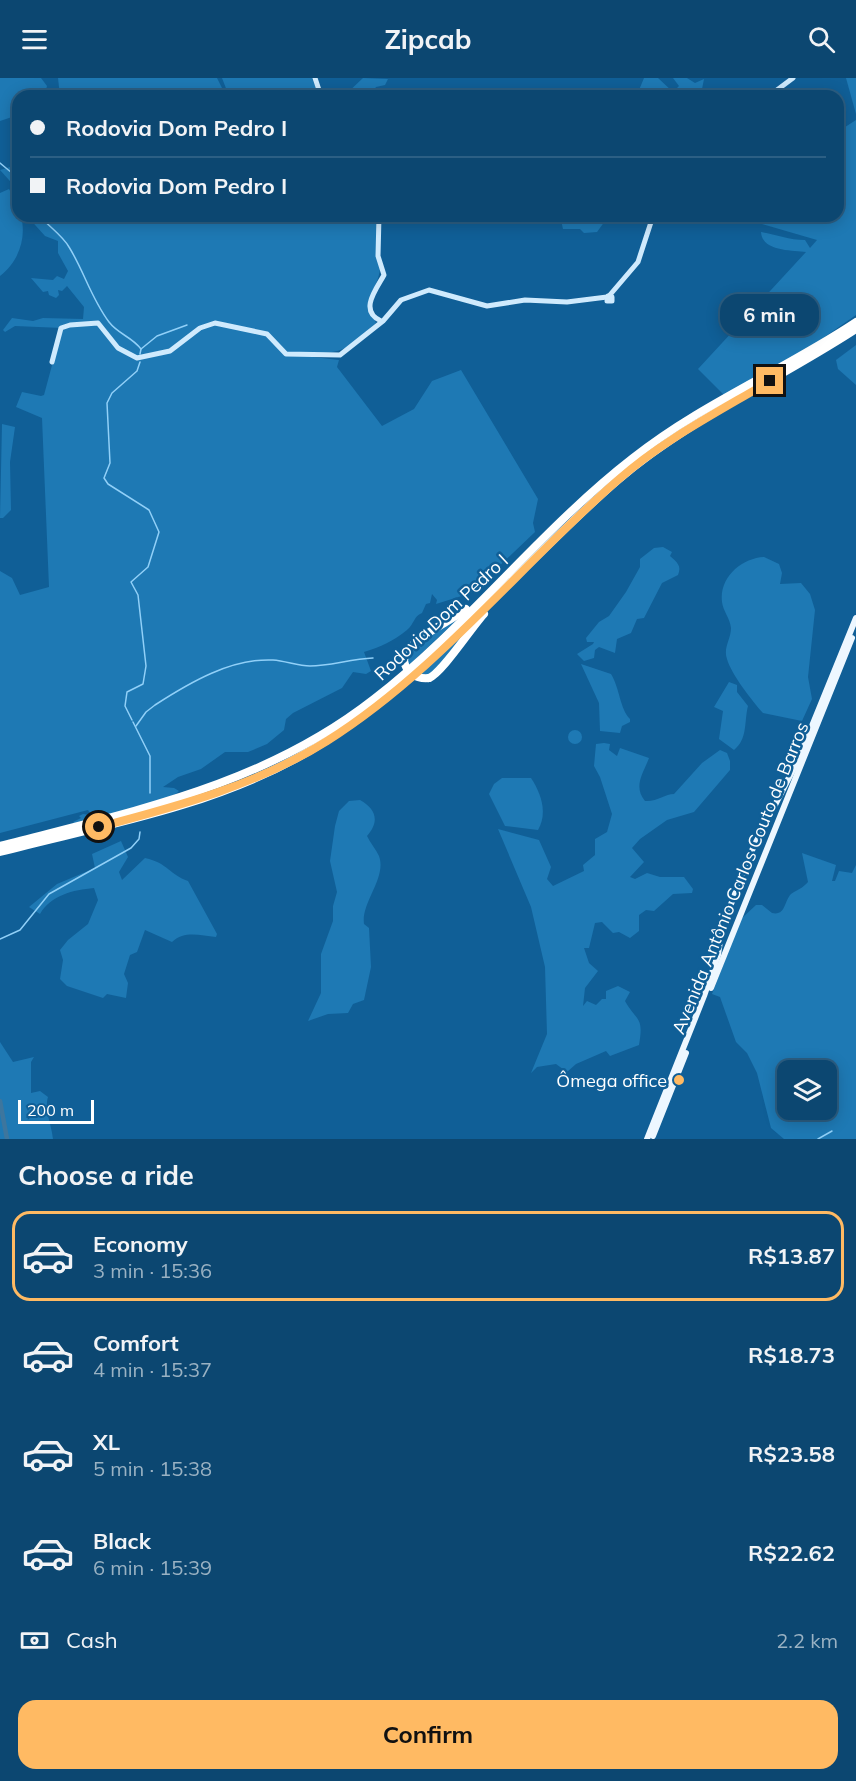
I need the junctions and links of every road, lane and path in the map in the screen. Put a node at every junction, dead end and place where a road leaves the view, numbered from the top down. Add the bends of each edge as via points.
1 (793, 78) edge
2 (778, 90) edge
3 (379, 222) edge
4 (651, 222) edge
5 (381, 321) junction
6 (856, 321) edge
7 (856, 330) edge
8 (52, 362) dead end
9 (549, 546) junction
10 (526, 557) junction
11 (856, 618) edge
12 (856, 629) edge
13 (759, 837) junction
14 (770, 841) junction
15 (0, 846) edge
16 (0, 852) edge
17 (750, 857) junction
18 (762, 861) junction
19 (724, 923) junction
20 (736, 924) junction
21 (649, 1139) edge

1 - 2 street
3 - 5 street via 378,256 384,275 370,303 375,317
4 - 5 street via 638,262 608,296 487,306 429,290 401,300
5 - 8 street via 348,351 335,356 286,354 267,334 214,323 200,328 170,351 137,358 118,348 98,323 70,325 61,328
6 - 10 highway, Rodovia Dom Pedro I via 645,448
7 - 9 highway, Rodovia Dom Pedro I via 658,449 617,480
9 - 10 highway, bridge via 469,630 441,670 429,678 412,675 406,669 406,652 413,643 454,618
9 - 16 highway, Rodovia Dom Pedro I via 398,689 296,759 203,798
10 - 15 highway, Rodovia Dom Pedro I via 392,684 301,747 202,791
11 - 13 main road, Avenida Antônio Carlos Couto de Barros via 799,759
12 - 14 main road, Avenida Antônio Carlos Couto de Barros
13 - 14 main road via 762,844
13 - 17 main road, Avenida Antônio Carlos Couto de Barros
14 - 18 main road, Avenida Antônio Carlos Couto de Barros
17 - 18 main road via 755,849 760,849
17 - 19 main road, Avenida Antônio Carlos Couto de Barros
18 - 20 main road, Avenida Antônio Carlos Couto de Barros
19 - 20 main road via 729,930
19 - 21 main road, Avenida Antônio Carlos Couto de Barros via 718,955
20 - 21 main road, Avenida Antônio Carlos Couto de Barros

